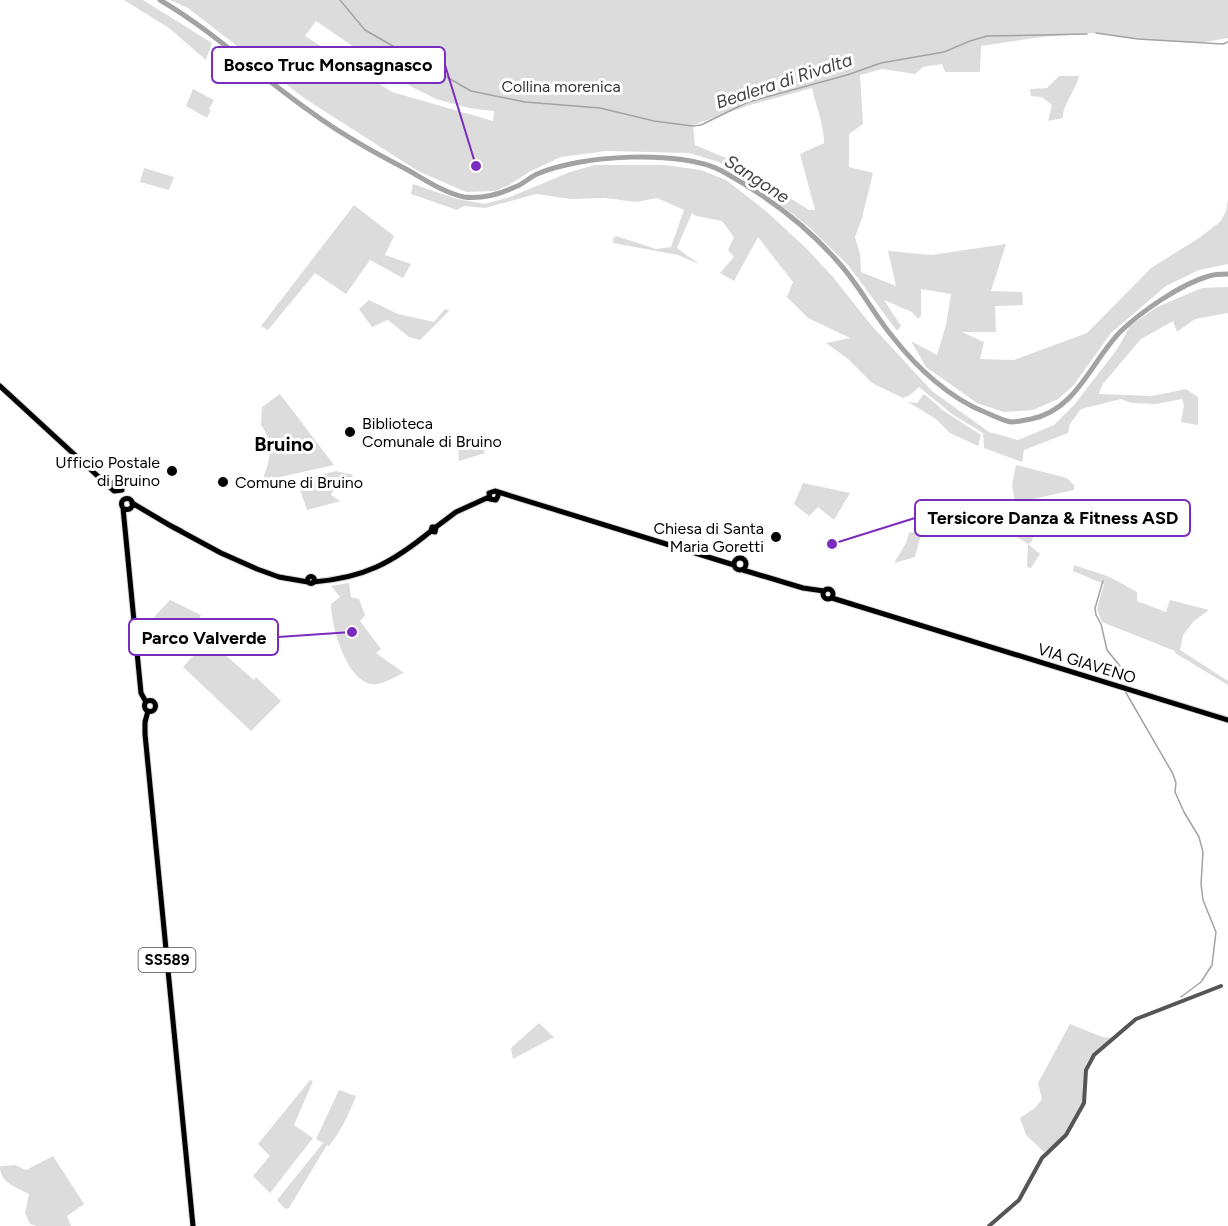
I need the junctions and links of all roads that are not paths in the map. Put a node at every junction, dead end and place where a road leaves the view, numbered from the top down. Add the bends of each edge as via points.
1 (0, 386) edge
2 (93, 470) junction
3 (116, 480) junction
4 (112, 488) junction
5 (123, 488) junction
6 (129, 505) junction
7 (734, 564) junction
8 (745, 569) junction
9 (146, 702) junction
10 (148, 711) junction
11 (1228, 720) edge
12 (1220, 988) dead end
13 (193, 1226) edge
14 (989, 1226) edge

1 - 2 main road, SS589
2 - 3 main road, SS589
2 - 4 main road, SS589
3 - 4 main road
3 - 5 main road, SS589 via 122,482
4 - 5 main road
4 - 6 main road, SS589
5 - 6 main road, SS589
6 - 7 main road via 247,565 300,580 352,577 381,567 456,512 494,497 523,501
6 - 9 main road, SS589 via 124,517 141,693
7 - 8 main road
7 - 8 main road via 740,558
8 - 11 main road, VIA GIAVENO via 824,593 830,589 832,596 847,602
9 - 10 main road, SS589
9 - 10 main road, SS589 via 151,700 155,705 154,710
10 - 13 main road, SS589 via 144,723
12 - 14 street via 1136,1018 1094,1055 1086,1070 1082,1109 1066,1135 1042,1158 1019,1200

